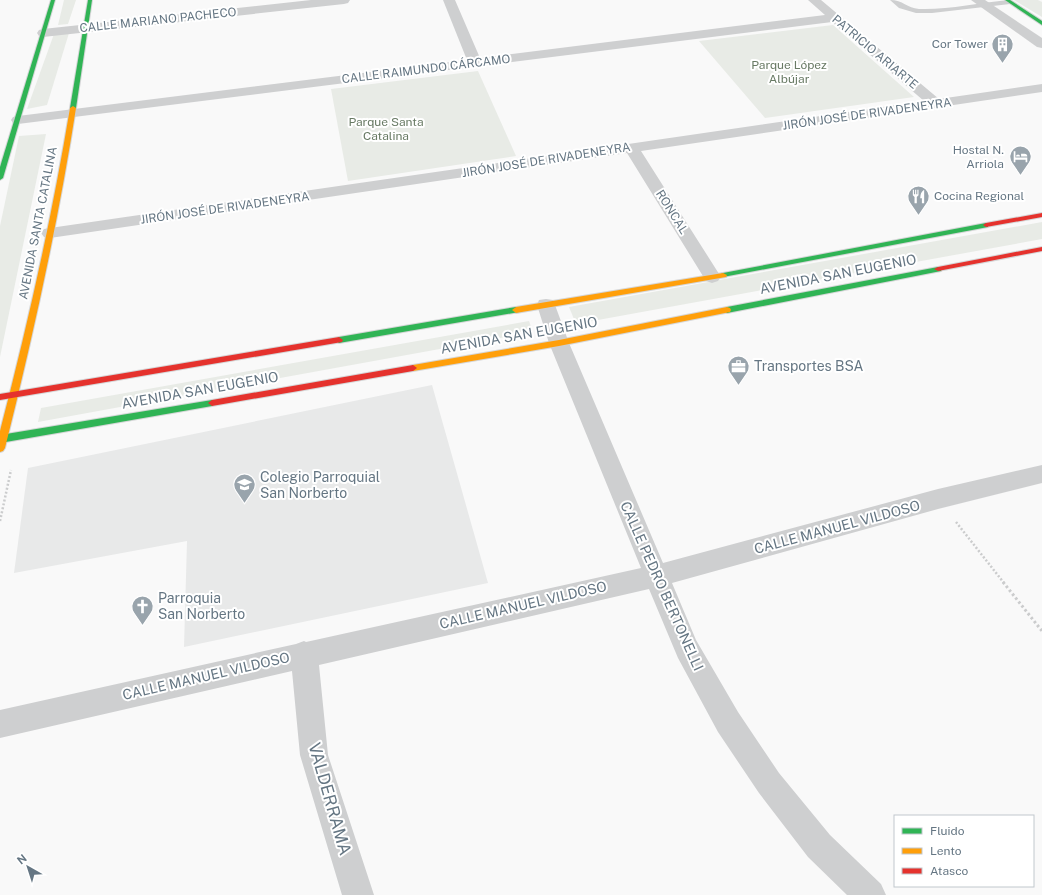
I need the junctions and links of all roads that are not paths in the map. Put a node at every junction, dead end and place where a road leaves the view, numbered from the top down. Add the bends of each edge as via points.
1 (53, 0) edge
2 (90, 0) edge
3 (344, 0) edge
4 (449, 0) edge
5 (814, 0) edge
6 (894, 0) edge
7 (1009, 1) edge
8 (981, 3) edge
9 (834, 18) junction
10 (1042, 23) edge
11 (85, 28) junction
12 (43, 32) junction
13 (1042, 44) edge
14 (475, 63) junction
15 (1042, 88) edge
16 (936, 104) junction
17 (72, 113) junction
18 (18, 120) junction
19 (631, 147) junction
20 (0, 178) edge
21 (1042, 215) edge
22 (50, 233) junction
23 (1042, 249) edge
24 (712, 277) junction
25 (546, 305) junction
26 (559, 343) junction
27 (14, 395) junction
28 (0, 397) edge
29 (1, 438) edge
30 (0, 448) edge
31 (1042, 474) edge
32 (655, 576) junction
33 (304, 654) junction
34 (0, 724) edge
35 (358, 895) edge
36 (870, 895) edge

1 - 12 street
2 - 11 street, AVENIDA SANTA CATALINA
3 - 11 street, CALLE MARIANO PACHECO
4 - 14 street
5 - 9 street, PATRICIO ARIARTE
6 - 8 lane via 916,11
7 - 8 lane
7 - 10 street
8 - 13 street
9 - 14 street, CALLE RAIMUNDO CÁRCAMO
9 - 16 street, PATRICIO ARIARTE
11 - 12 street, CALLE MARIANO PACHECO
11 - 17 street, AVENIDA SANTA CATALINA
12 - 18 street
14 - 17 street, CALLE RAIMUNDO CÁRCAMO
15 - 16 street, JIRÓN JOSÉ DE RIVADENEYRA
16 - 19 street, JIRÓN JOSÉ DE RIVADENEYRA
17 - 18 street, CALLE RAIMUNDO CÁRCAMO
17 - 22 street, AVENIDA SANTA CATALINA
18 - 20 street
19 - 22 street, JIRÓN JOSÉ DE RIVADENEYRA
19 - 24 street, RONCAL
21 - 24 street, AVENIDA SAN EUGENIO
22 - 27 street, AVENIDA SANTA CATALINA
23 - 26 street, AVENIDA SAN EUGENIO
24 - 25 street, AVENIDA SAN EUGENIO
25 - 26 street, CALLE PEDRO BERTONELLI
25 - 27 street, AVENIDA SAN EUGENIO
26 - 29 street, AVENIDA SAN EUGENIO
26 - 32 street, CALLE PEDRO BERTONELLI
27 - 28 street, AVENIDA SAN EUGENIO
27 - 29 street, AVENIDA SANTA CATALINA
29 - 30 street, AVENIDA SANTA CATALINA
31 - 32 street, CALLE MANUEL VILDOSO via 938,499
32 - 33 street, CALLE MANUEL VILDOSO
32 - 36 street, CALLE PEDRO BERTONELLI via 687,649 728,722 769,783 820,846
33 - 34 street, CALLE MANUEL VILDOSO
33 - 35 street, VALDERRAMA via 314,755

